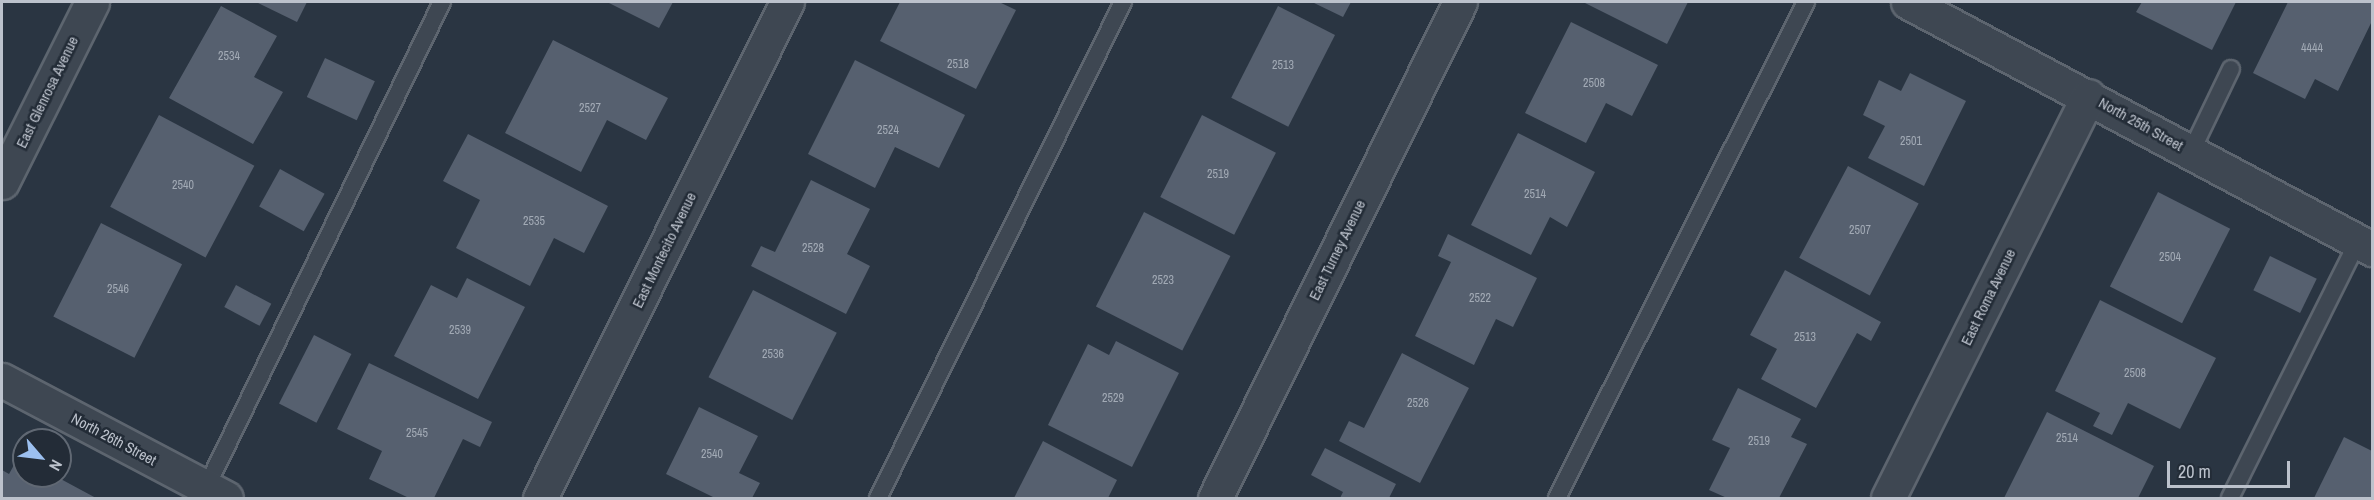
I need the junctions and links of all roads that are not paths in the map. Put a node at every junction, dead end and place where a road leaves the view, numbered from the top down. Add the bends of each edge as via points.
1 (92, 2) edge
2 (442, 2) edge
3 (787, 2) edge
4 (1123, 2) edge
5 (1460, 2) edge
6 (1806, 2) edge
7 (1916, 3) edge
8 (2231, 69) dead end
9 (2088, 96) junction
10 (2191, 152) junction
11 (2, 182) edge
12 (2365, 245) edge
13 (2, 380) edge
14 (221, 496) edge
15 (540, 498) edge
16 (878, 498) edge
17 (1215, 498) edge
18 (1557, 498) edge
19 (1888, 498) edge
20 (2230, 498) edge

1 - 11 street, East Glenrosa Avenue
2 - 14 lane
3 - 15 street, East Montecito Avenue
4 - 16 lane
5 - 17 street, East Turney Avenue
6 - 18 lane
7 - 9 street, North 25th Street
8 - 10 lane
9 - 10 street, North 25th Street
9 - 19 street, East Roma Avenue
10 - 12 street, North 25th Street
12 - 20 lane
13 - 14 street, North 26th Street

